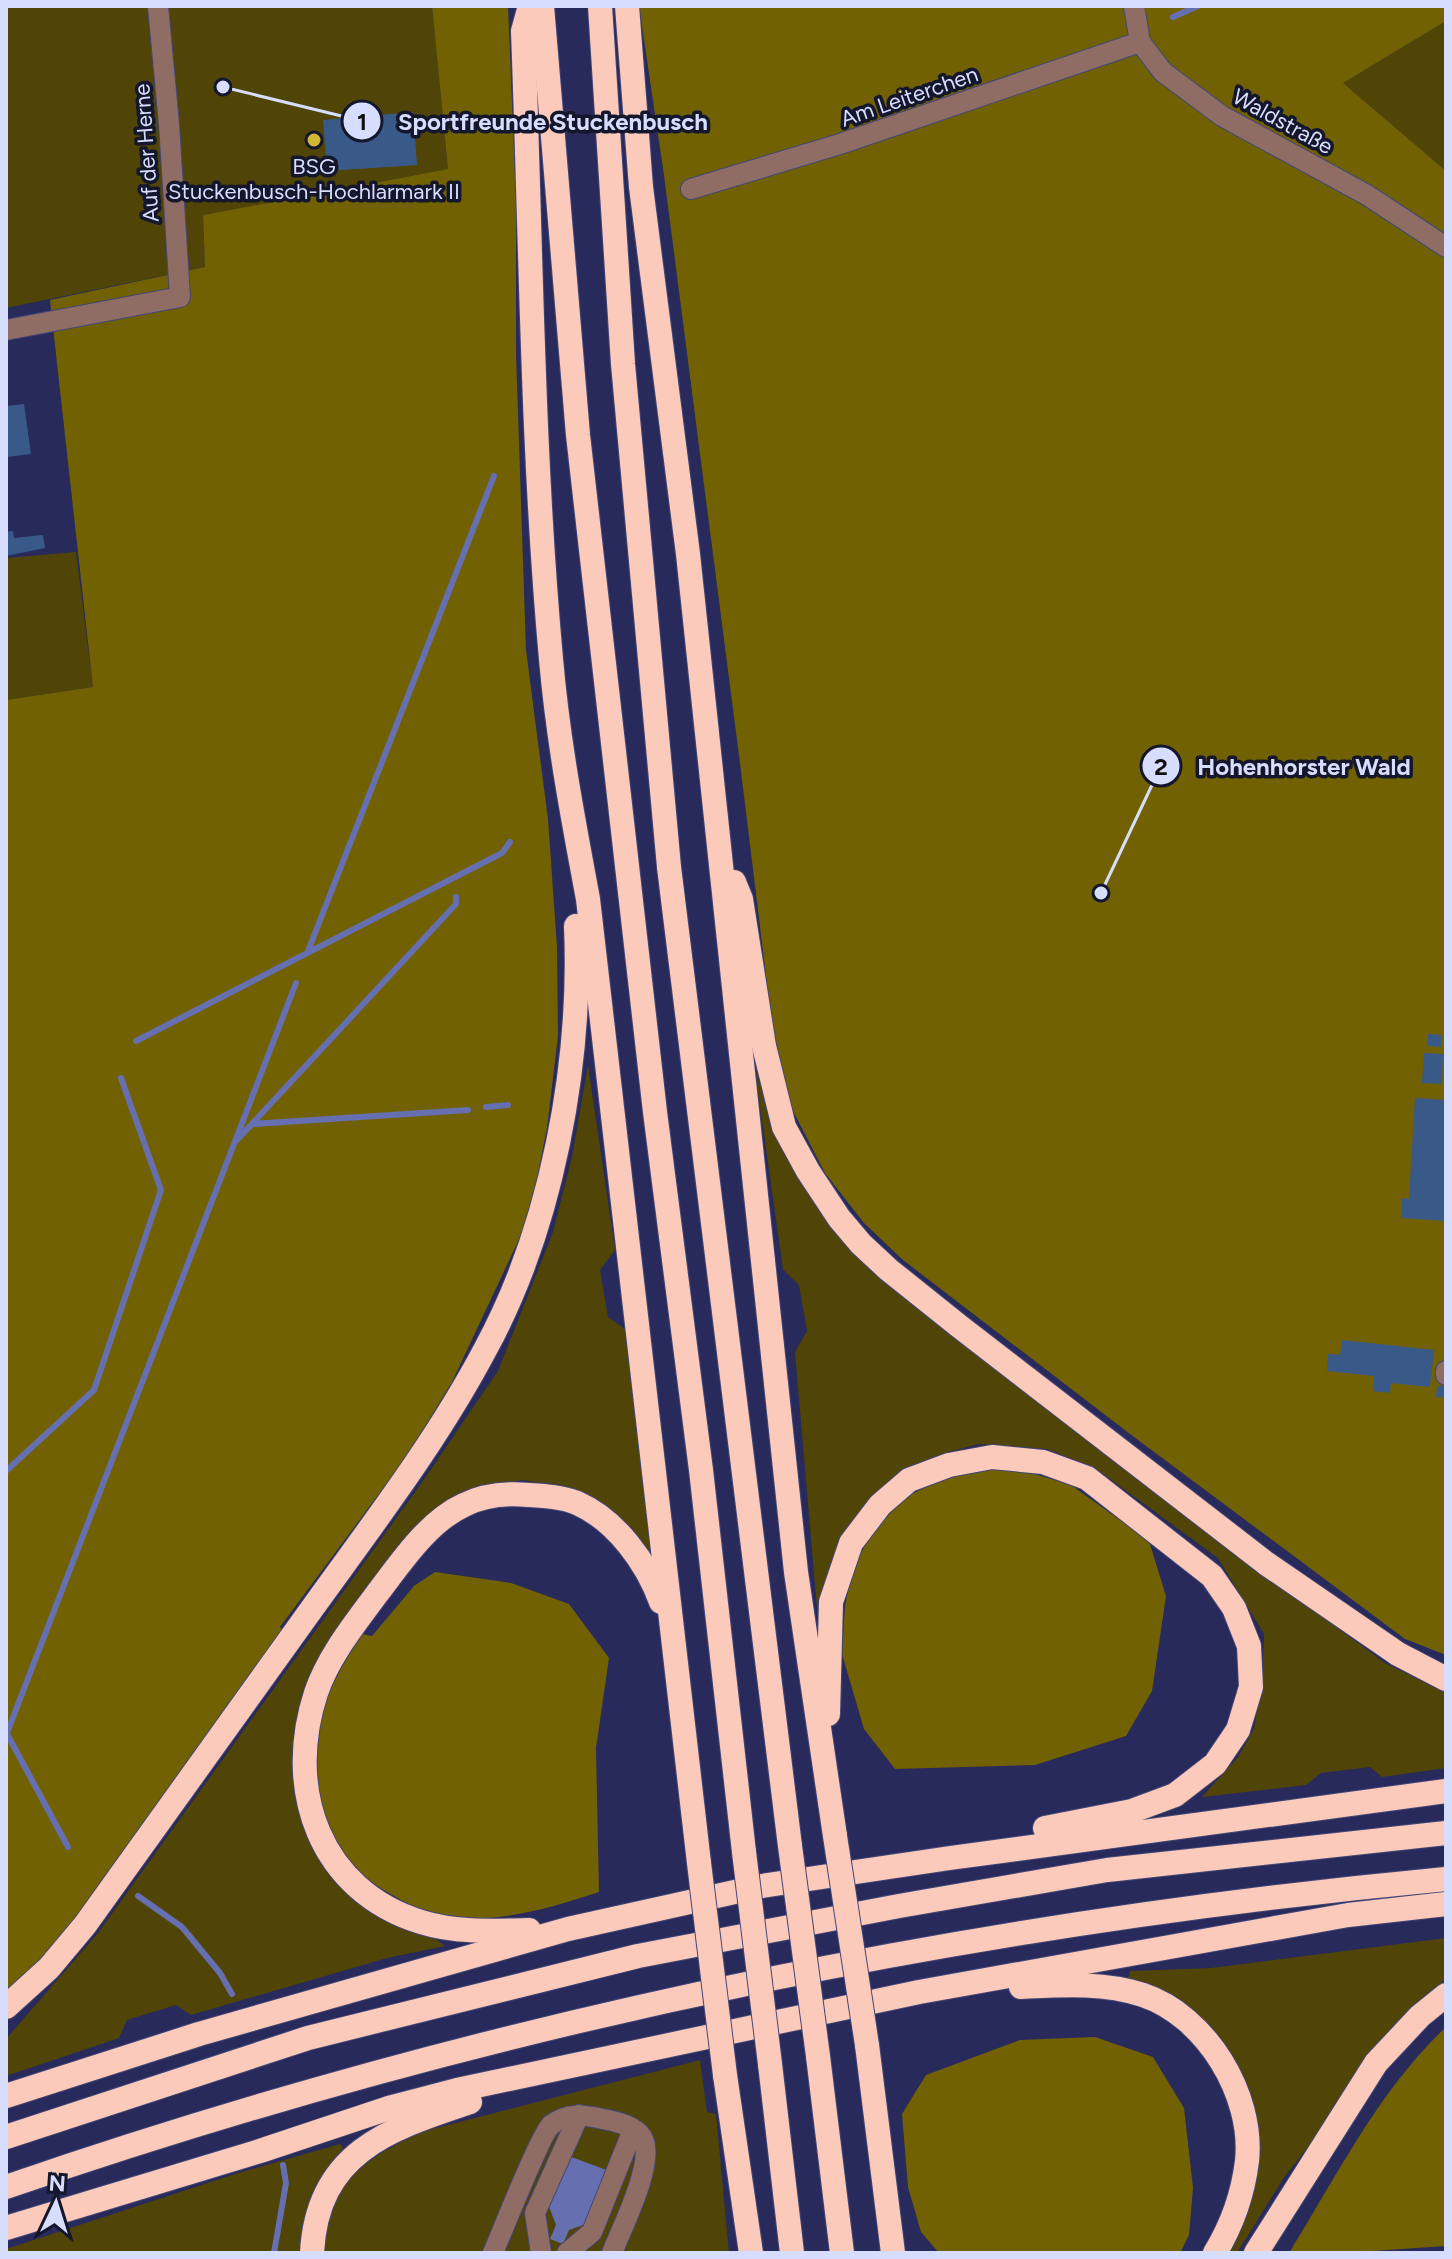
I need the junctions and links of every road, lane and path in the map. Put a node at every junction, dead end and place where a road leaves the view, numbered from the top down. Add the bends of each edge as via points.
1 (158, 6) edge
2 (530, 6) edge
3 (542, 6) edge
4 (600, 6) edge
5 (627, 6) edge
6 (1134, 6) edge
7 (1140, 42) junction
8 (691, 189) dead end
9 (1446, 247) edge
10 (6, 330) edge
11 (569, 796) junction
12 (720, 848) junction
13 (671, 1631) junction
14 (1446, 1679) edge
15 (825, 1768) junction
16 (1446, 1791) edge
17 (1446, 1833) edge
18 (950, 1858) junction
19 (1446, 1879) edge
20 (1446, 1904) edge
21 (568, 1929) junction
22 (919, 1992) junction
23 (1446, 1995) edge
24 (6, 2007) edge
25 (590, 2061) junction
26 (6, 2096) edge
27 (579, 2115) junction
28 (633, 2130) junction
29 (6, 2137) edge
30 (880, 2140) junction
31 (6, 2187) edge
32 (742, 2203) junction
33 (6, 2228) edge
34 (312, 2253) edge
35 (493, 2253) edge
36 (541, 2253) edge
37 (567, 2253) edge
38 (612, 2253) edge
39 (742, 2253) edge
40 (751, 2253) edge
41 (792, 2253) edge
42 (842, 2253) edge
43 (893, 2253) edge
44 (903, 2253) edge
45 (1215, 2253) edge
46 (1256, 2253) edge

1 - 10 street, Auf der Herne via 180,297
2 - 11 highway via 523,31 540,507 551,662
3 - 41 highway, bridge via 580,451
4 - 42 highway, bridge via 623,364 669,867
5 - 12 highway via 641,187
6 - 7 street, Waldstraße
7 - 8 street, Am Leiterchen
7 - 9 street, Waldstraße via 1163,72 1222,116 1367,195
11 - 13 highway via 588,899
11 - 24 highway via 578,988 564,1107 533,1236 509,1300 465,1387 393,1495 85,1925
12 - 14 highway via 741,899 764,1046 784,1127 839,1218 861,1244 1267,1564 1398,1654
12 - 15 highway via 796,1572
13 - 21 highway via 655,1585 630,1546 600,1517 553,1497 508,1493 464,1505 437,1524 353,1626 316,1692 305,1767 309,1809 341,1872 387,1909 424,1923 477,1932
13 - 32 highway, bridge
15 - 18 highway via 831,1602 851,1543 880,1505 909,1480 992,1457 1043,1462 1087,1478 1212,1576 1234,1608 1249,1646 1251,1687 1238,1730 1215,1764 1175,1795 1076,1824 1011,1833
15 - 30 highway, bridge
16 - 18 highway
17 - 29 highway via 1107,1870 638,1956 308,2038
18 - 21 highway via 762,1886
19 - 31 highway via 1104,1920 691,1996 365,2075
20 - 22 highway via 1348,1915
21 - 26 highway via 199,2034
22 - 25 highway
22 - 45 highway via 1100,1985 1144,1996 1192,2026 1229,2076 1244,2118 1247,2158 1241,2195
23 - 46 highway via 1376,2063
25 - 33 highway via 392,2107
25 - 34 highway via 379,2137 350,2159 331,2185
27 - 28 street
27 - 35 street via 549,2126
27 - 36 street via 535,2213
28 - 37 street via 592,2232
28 - 38 street via 641,2135 646,2162
30 - 43 highway
30 - 44 highway
32 - 39 highway
32 - 40 highway

